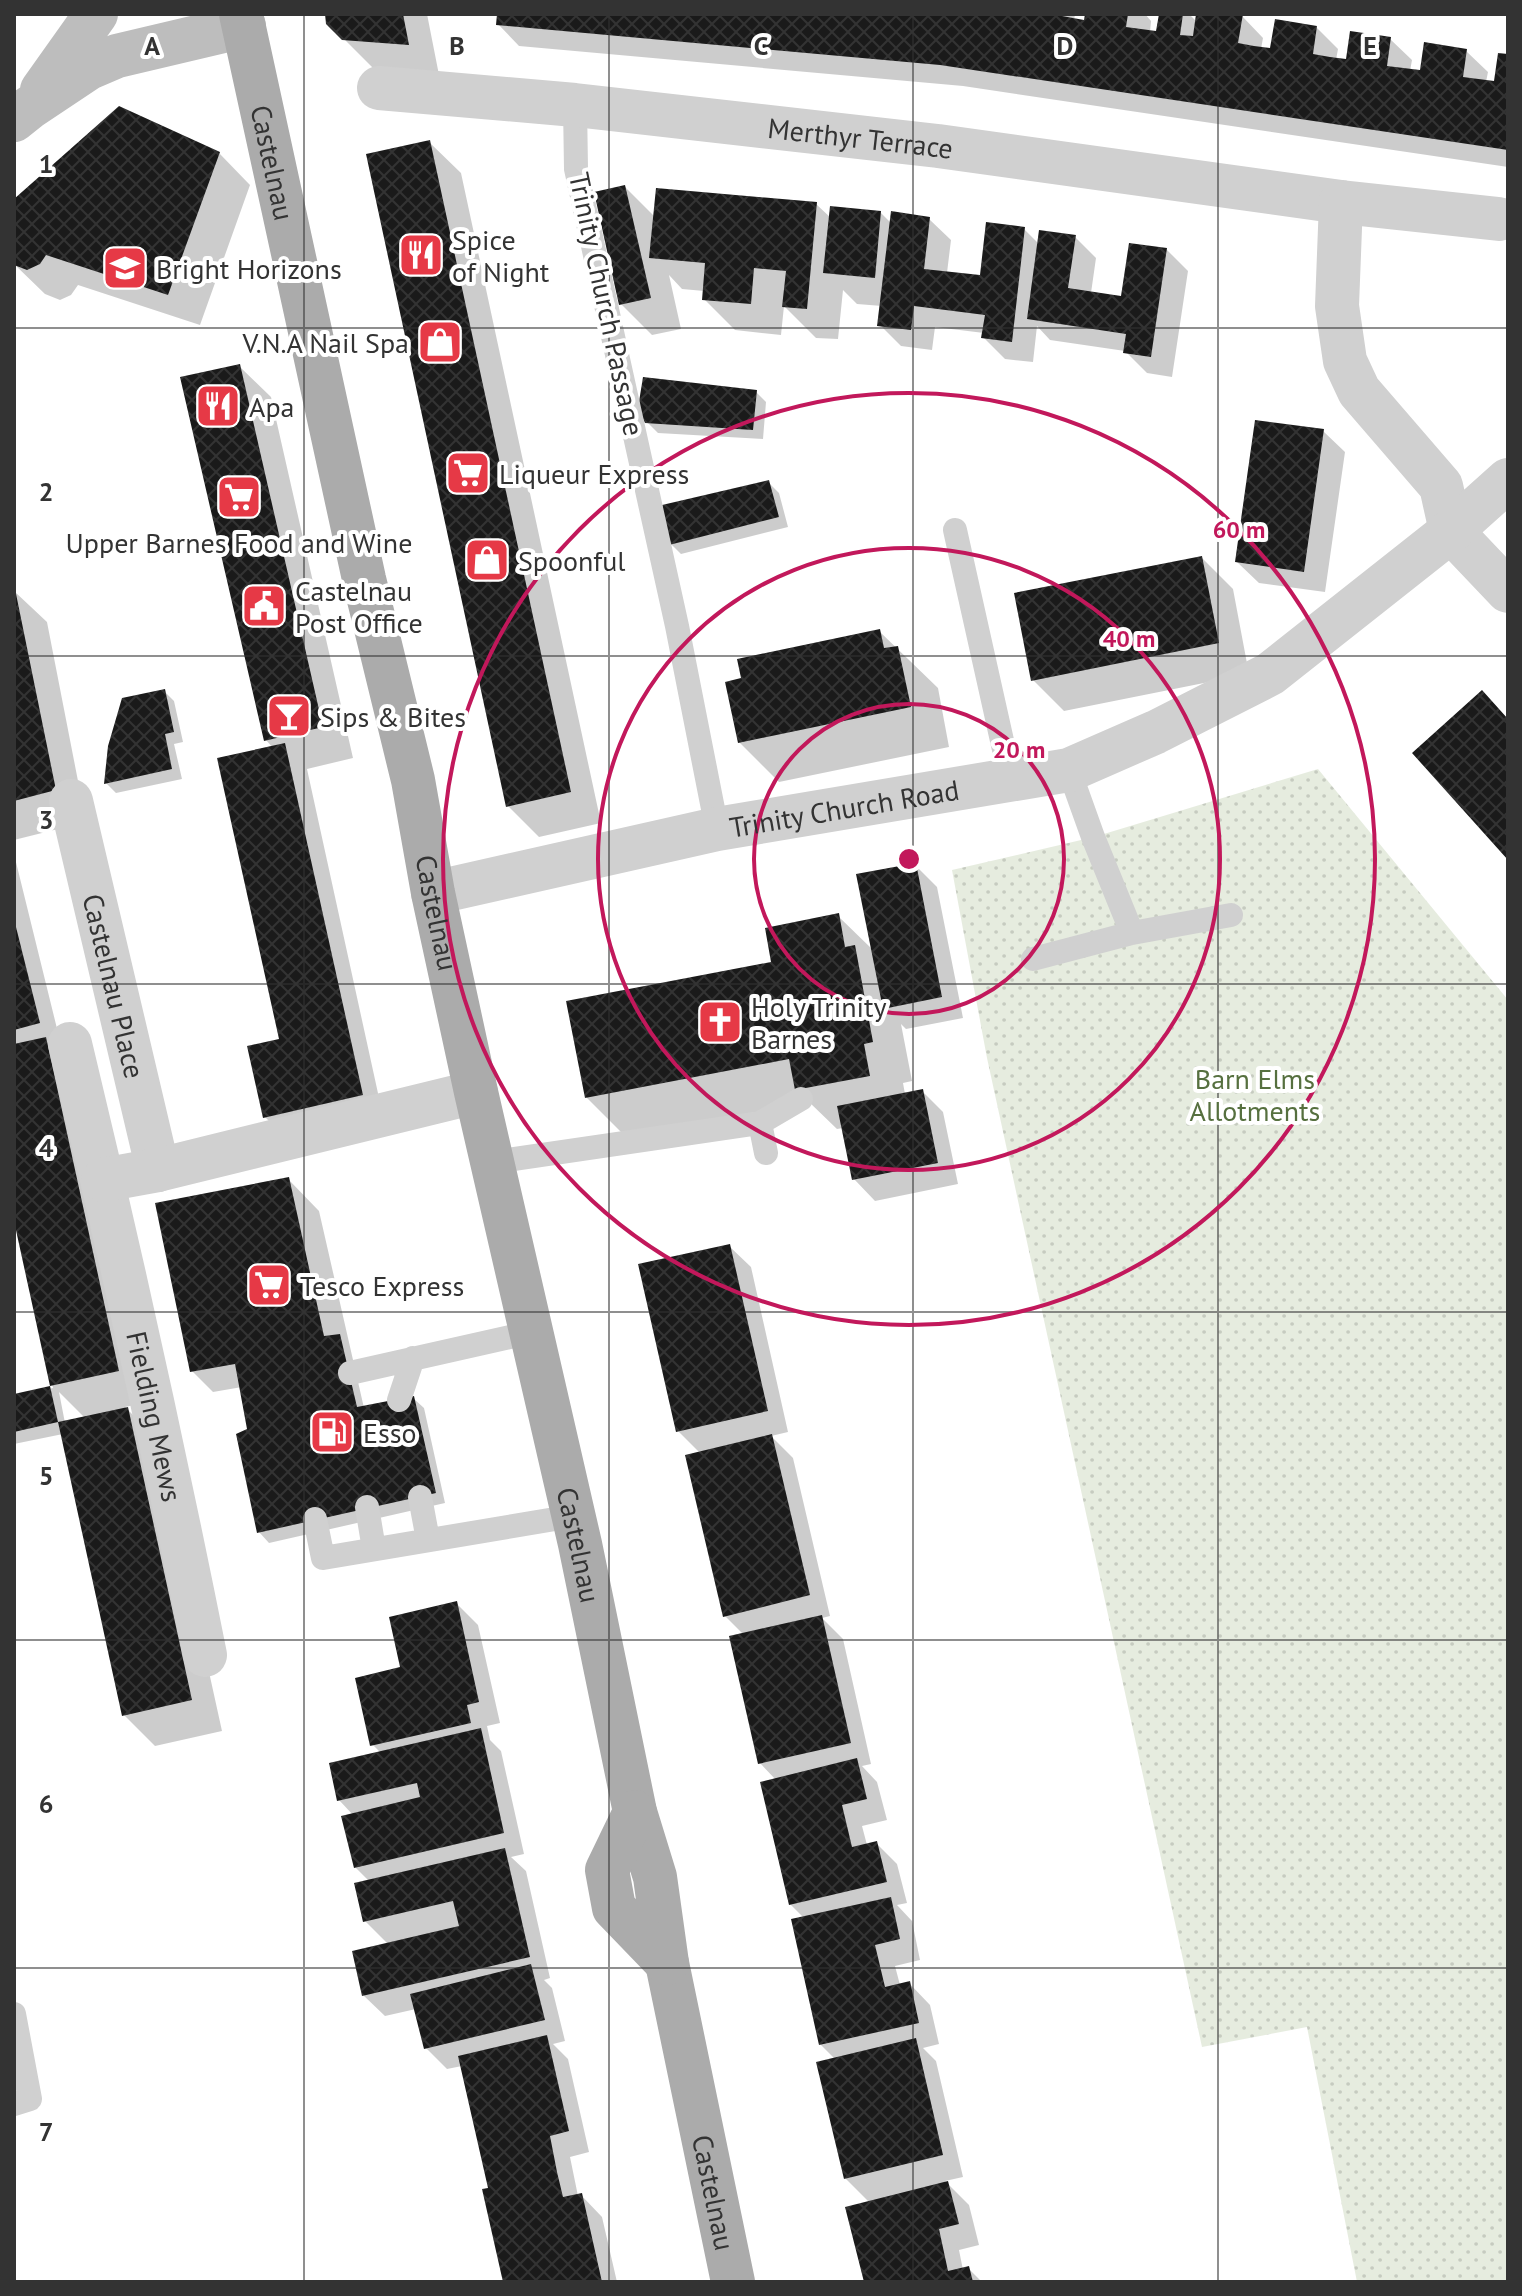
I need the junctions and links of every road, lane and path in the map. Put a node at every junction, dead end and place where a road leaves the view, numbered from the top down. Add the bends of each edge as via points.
1 (96, 14) edge
2 (242, 20) edge
3 (379, 88) dead end
4 (575, 105) junction
5 (21, 114) edge
6 (1341, 202) junction
7 (1499, 219) dead end
8 (1508, 480) edge
9 (955, 530) dead end
10 (1451, 531) junction
11 (1508, 591) edge
12 (1069, 770) junction
13 (1011, 781) junction
14 (71, 801) dead end
15 (717, 829) junction
16 (433, 893) junction
17 (1231, 915) dead end
18 (1132, 933) junction
19 (1033, 959) dead end
20 (70, 1044) dead end
21 (476, 1092) junction
22 (801, 1099) dead end
23 (760, 1123) junction
24 (766, 1153) dead end
25 (493, 1162) junction
26 (131, 1174) junction
27 (532, 1332) junction
28 (413, 1358) junction
29 (350, 1373) dead end
30 (399, 1400) dead end
31 (420, 1497) dead end
32 (367, 1507) dead end
33 (573, 1516) junction
34 (315, 1519) dead end
35 (428, 1540) junction
36 (374, 1549) junction
37 (205, 1655) dead end
38 (14, 2014) edge
39 (14, 2104) edge
40 (733, 2282) edge

1 - 5 main road
2 - 5 main road via 117,56 89,68
2 - 16 main road, Castelnau via 413,780
3 - 4 street, Merthyr Terrace
4 - 6 street, Merthyr Terrace via 938,146
4 - 15 lane, Trinity Church Passage via 576,169
6 - 7 street, Merthyr Terrace
6 - 10 street via 1337,306 1345,361 1359,391 1441,486
8 - 10 street, Trinity Church Road
9 - 13 lane
10 - 11 street
10 - 12 street, Trinity Church Road via 1270,674
12 - 13 street, Trinity Church Road
12 - 18 lane
13 - 15 street, Trinity Church Road
14 - 26 street, Castelnau Place
15 - 16 street, Trinity Church Road
16 - 21 main road, Castelnau
17 - 18 lane
18 - 19 lane
20 - 26 street, Fielding Mews
21 - 25 main road, Castelnau
21 - 26 street
22 - 23 lane
23 - 24 lane
23 - 25 lane
25 - 27 main road, Castelnau
26 - 37 street, Fielding Mews via 171,1484
27 - 28 lane
27 - 33 main road, Castelnau
28 - 29 lane
28 - 30 lane
31 - 35 lane
32 - 36 lane
33 - 35 lane
33 - 40 main road, Castelnau via 635,1812 607,1870 614,1908 667,1963
34 - 36 lane via 323,1558
35 - 36 lane
38 - 39 lane via 30,2099

